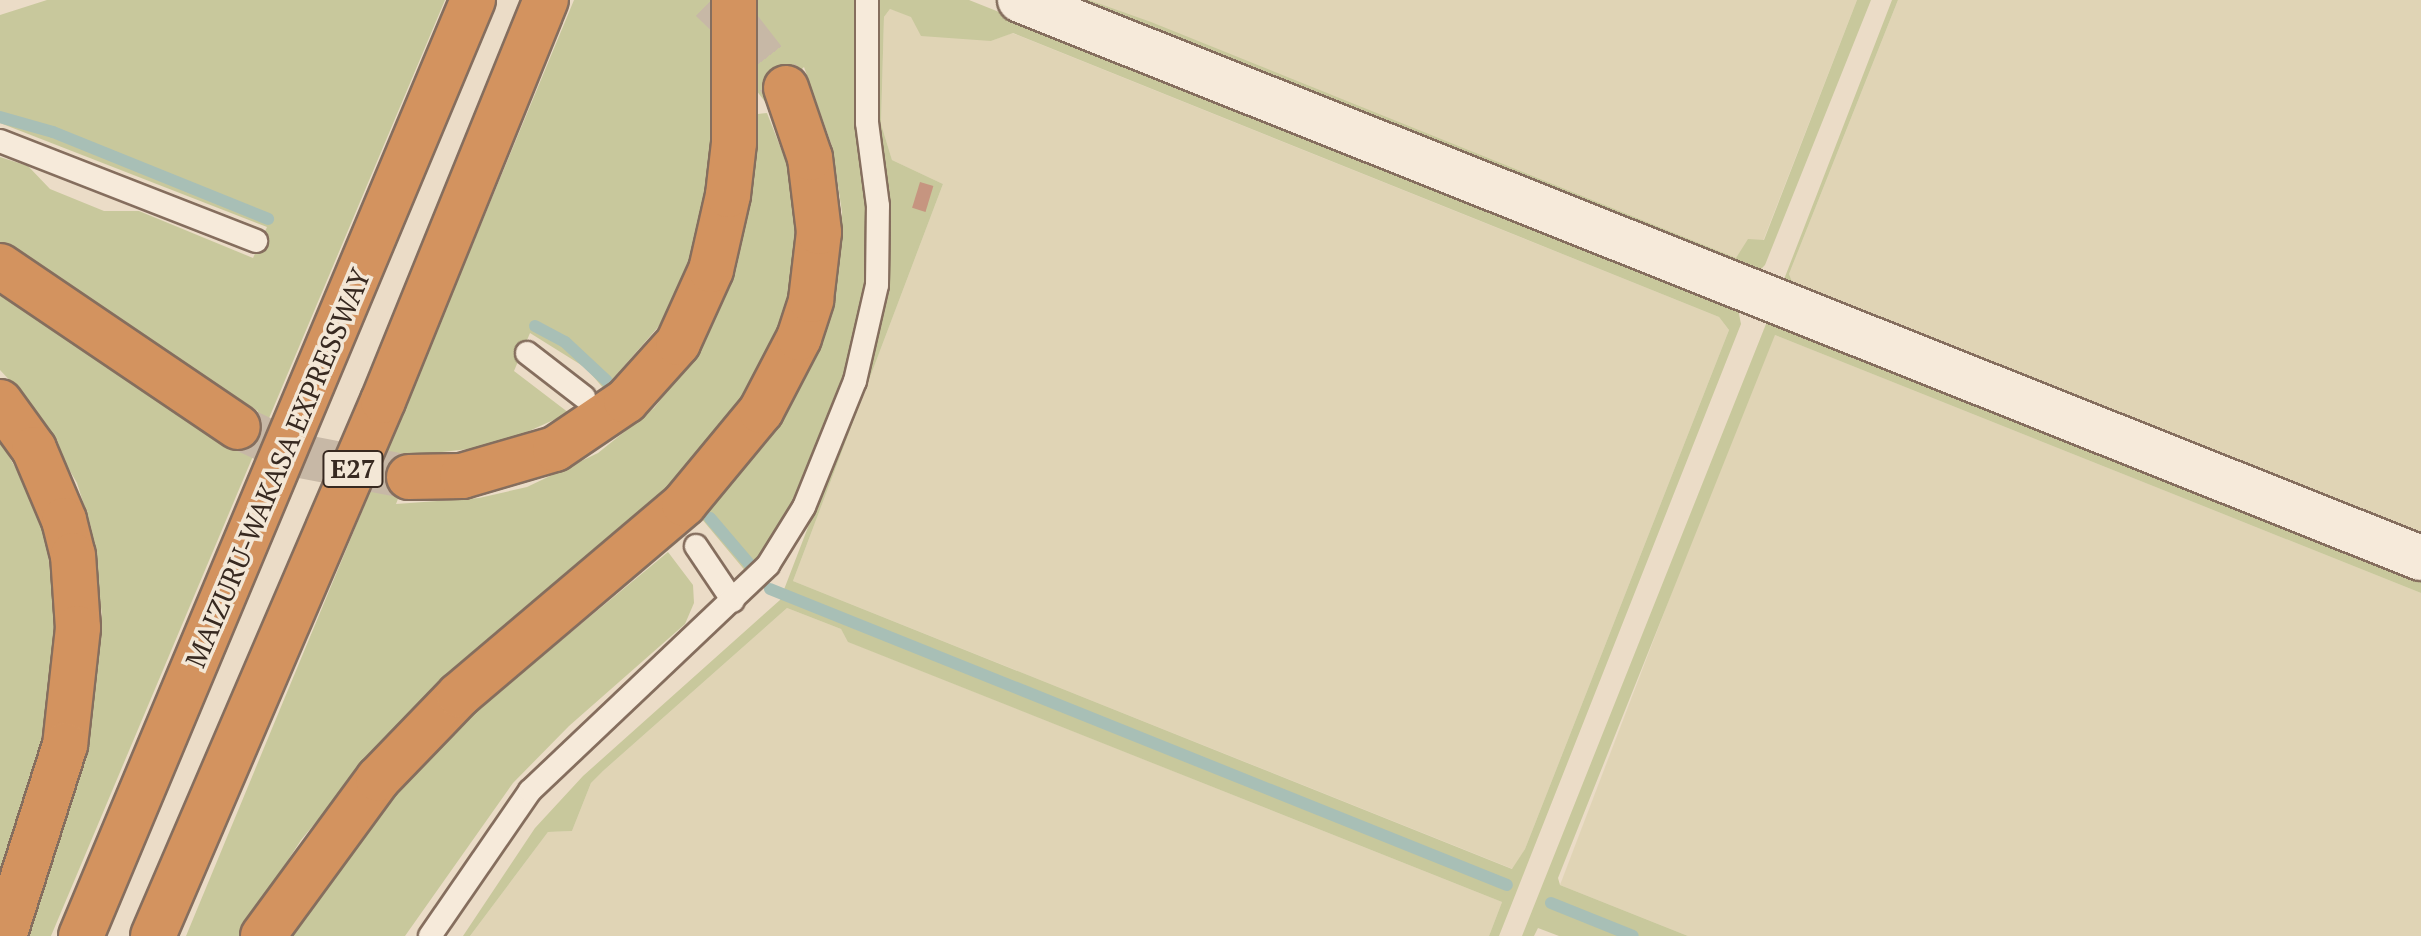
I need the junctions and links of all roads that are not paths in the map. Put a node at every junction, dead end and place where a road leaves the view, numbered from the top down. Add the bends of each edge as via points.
1 (473, 0) edge
2 (546, 0) edge
3 (734, 0) edge
4 (867, 0) edge
5 (1020, 0) edge
6 (786, 88) tunnel mouth
7 (0, 141) edge
8 (256, 241) dead end
9 (0, 266) edge
10 (527, 353) dead end
11 (584, 397) dead end
12 (0, 402) edge
13 (238, 427) tunnel mouth
14 (409, 477) tunnel mouth
15 (696, 546) dead end
16 (2421, 558) edge
17 (733, 601) junction
18 (4, 936) edge
19 (81, 936) edge
20 (153, 936) edge
21 (263, 936) edge
22 (430, 936) edge

1 - 19 highway, MAIZURU-WAKASA EXPRESSWAY / E27
2 - 20 highway, E27 via 383,401
3 - 14 highway via 734,143 728,195 711,270 678,343 626,401 555,449 462,476
4 - 17 lane via 867,123 880,240 872,320 855,381 804,507 787,540
5 - 16 street
6 - 21 highway via 810,158 819,232 803,326 761,411 684,504 459,695 378,779
7 - 8 lane
9 - 13 highway
10 - 11 lane
12 - 18 highway via 34,449 64,520 73,555 78,628 65,745
15 - 17 lane
17 - 22 lane via 530,791

